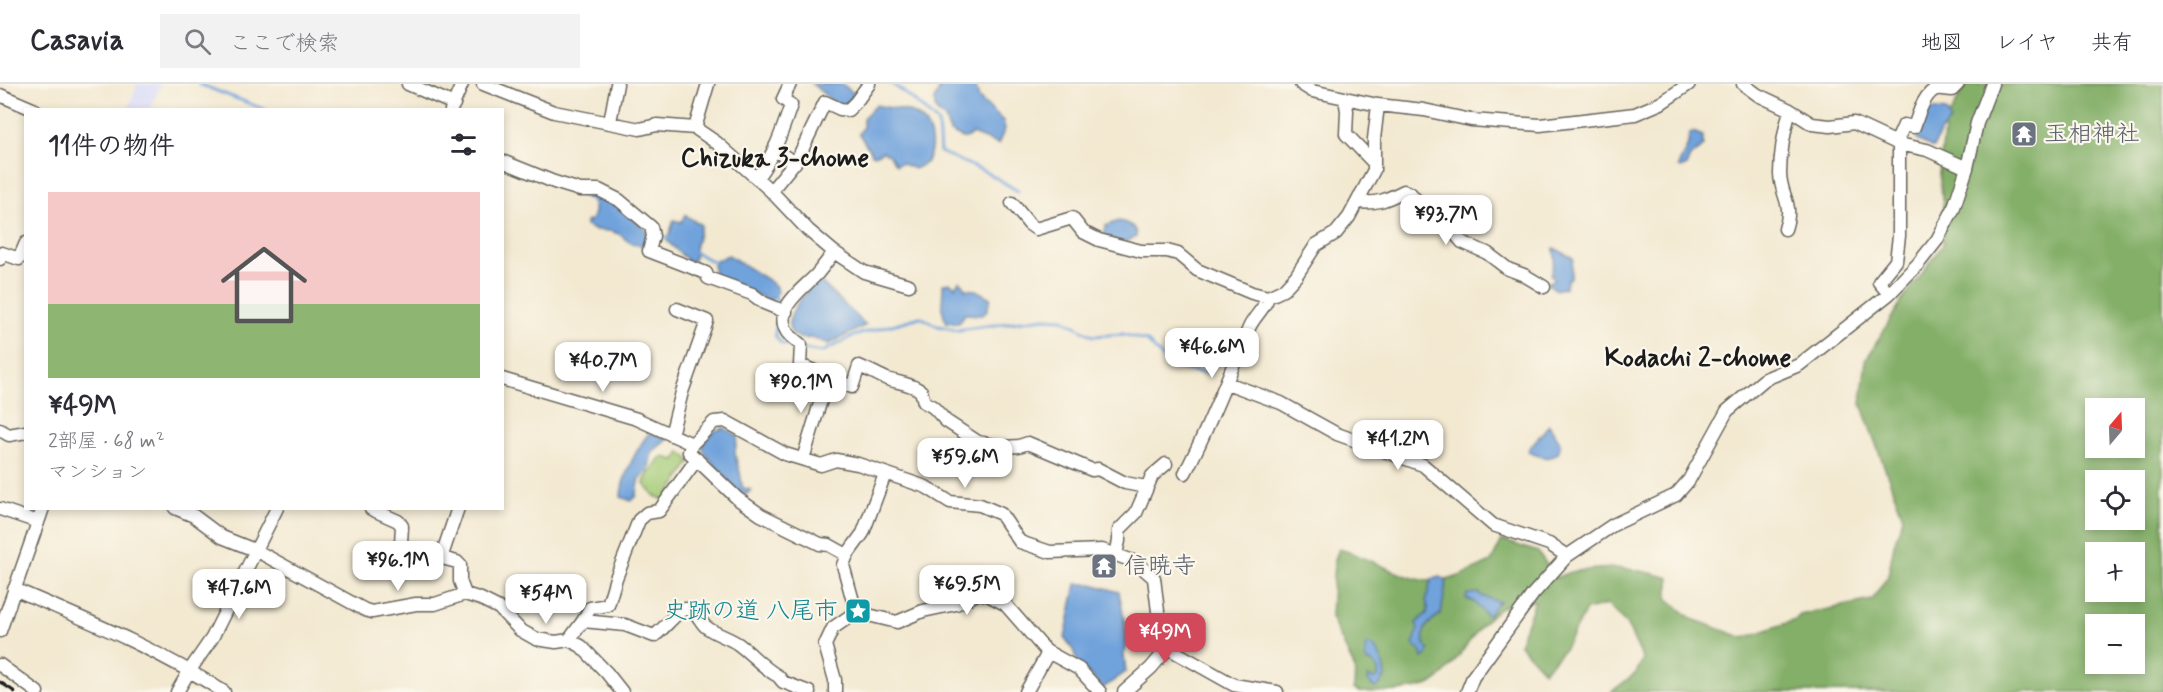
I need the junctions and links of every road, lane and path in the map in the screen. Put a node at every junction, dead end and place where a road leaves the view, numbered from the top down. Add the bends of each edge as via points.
1 (408, 84) edge
2 (462, 84) edge
3 (483, 84) edge
4 (617, 84) edge
5 (708, 84) edge
6 (789, 84) edge
7 (869, 84) edge
8 (1300, 84) edge
9 (1689, 84) edge
10 (1743, 84) edge
11 (1958, 84) edge
12 (1992, 84) edge
13 (0, 96) edge
14 (1345, 98) junction
15 (1378, 105) junction
16 (452, 106) edge
17 (30, 108) edge
18 (1790, 110) junction
19 (610, 122) junction
20 (695, 128) junction
21 (1898, 143) junction
22 (775, 150) junction
23 (504, 162) edge
24 (795, 163) junction
25 (1374, 163) junction
26 (1967, 168) junction
27 (757, 178) junction
28 (771, 191) junction
29 (1357, 202) junction
30 (1012, 203) dead end
31 (1785, 229) dead end
32 (24, 248) edge
33 (834, 252) junction
34 (0, 259) edge
35 (909, 285) dead end
36 (1544, 287) dead end
37 (1889, 294) junction
38 (1268, 297) junction
39 (677, 309) dead end
40 (786, 312) junction
41 (828, 377) junction
42 (504, 380) edge
43 (1227, 383) junction
44 (0, 430) edge
45 (24, 432) edge
46 (671, 435) junction
47 (692, 444) junction
48 (697, 459) junction
49 (803, 459) junction
50 (1166, 464) dead end
51 (1185, 473) dead end
52 (885, 474) junction
53 (1146, 487) junction
54 (0, 509) edge
55 (42, 510) edge
56 (180, 510) edge
57 (276, 510) edge
58 (372, 510) edge
59 (457, 510) edge
60 (38, 522) junction
61 (257, 551) junction
62 (1116, 554) junction
63 (847, 555) junction
64 (1567, 556) junction
65 (441, 558) junction
66 (14, 589) junction
67 (465, 594) junction
68 (3, 612) edge
69 (856, 612) junction
70 (583, 621) junction
71 (0, 631) edge
72 (569, 639) junction
73 (1168, 648) junction
74 (1048, 653) junction
75 (0, 665) edge
76 (190, 670) junction
77 (37, 692) edge
78 (177, 692) edge
79 (224, 692) edge
80 (622, 692) edge
81 (809, 692) edge
82 (835, 692) edge
83 (1026, 692) edge
84 (1100, 692) edge
85 (1124, 692) edge
86 (1277, 692) edge
87 (1467, 692) edge

1 - 16 street
2 - 16 street
3 - 19 street via 554,112
4 - 19 street
5 - 20 street
6 - 22 street via 783,99 791,105
7 - 24 street via 848,110 825,102
8 - 14 street via 1312,91
9 - 15 street via 1661,103 1635,114 1540,125 1463,119
10 - 18 street
11 - 21 street via 1952,90 1935,89 1930,93 1914,127 1904,125
12 - 26 street via 1977,123
13 - 17 street
14 - 15 street
14 - 25 street via 1346,134
15 - 25 street
18 - 21 street via 1812,124 1854,123
18 - 31 street via 1782,139 1780,176 1790,209
19 - 20 street via 640,129 657,125
20 - 27 street
21 - 26 street via 1927,150
21 - 37 street via 1896,261 1879,282
22 - 24 street
22 - 27 street
23 - 40 street via 554,182 580,190 599,190 619,200 651,226 649,251 706,273 708,278
24 - 28 street
25 - 29 street
26 - 37 street via 1953,210 1937,240
27 - 28 street
28 - 33 street
29 - 36 street via 1384,201 1404,191 1411,194 1429,216 1448,225 1462,242
29 - 38 street via 1336,233 1316,244 1283,290
30 - 38 street via 1036,229 1072,218 1083,232 1099,240 1141,251 1167,250 1197,270
32 - 34 street via 19,259 2,253
33 - 35 street via 864,272
33 - 40 street via 794,295
37 - 64 street via 1799,366 1765,379 1727,411 1689,480 1676,495 1613,525
38 - 43 street via 1265,307 1250,324
39 - 46 street via 707,321
40 - 41 street via 787,333 801,345 800,365
41 - 49 street
41 - 53 street via 852,387 860,366 913,385 921,391 924,402 978,442 1005,447 1028,443 1125,483
42 - 46 street via 636,419
43 - 51 street
43 - 64 street via 1281,403 1336,434 1423,465 1493,525 1549,543
44 - 45 street via 9,435
46 - 47 street
47 - 48 street via 689,452
47 - 49 street via 714,422 724,422
48 - 63 street via 738,499 761,515
48 - 70 street via 659,511 646,513 639,520 608,605 590,608
49 - 52 street via 821,465 836,460 858,464
50 - 53 street
52 - 62 street via 926,487 950,502 980,505 1001,514 1020,542 1050,552 1102,550
52 - 63 street via 863,533
53 - 62 street via 1136,513 1119,530
54 - 60 street
55 - 60 street
56 - 61 street via 222,537
57 - 61 street
58 - 65 street via 398,521 404,548
59 - 65 street
60 - 66 street
61 - 67 street via 372,612 435,604
61 - 76 street via 212,638
62 - 73 street via 1136,562 1154,578 1159,620
63 - 69 street via 843,566
64 - 87 street via 1533,594 1473,677
65 - 67 street via 460,565
66 - 68 street
66 - 76 street via 134,640
67 - 72 street via 499,608 520,630 536,639
68 - 71 street
69 - 74 street via 897,621 979,593 1005,604
69 - 82 street via 833,628 825,645
70 - 72 street
70 - 81 street via 626,625 654,636 680,611 691,610 705,626 738,644 783,682
72 - 80 street via 592,656
73 - 85 street
73 - 86 street via 1234,685
74 - 83 street
74 - 84 street via 1079,669
75 - 77 street
76 - 78 street
76 - 79 street

